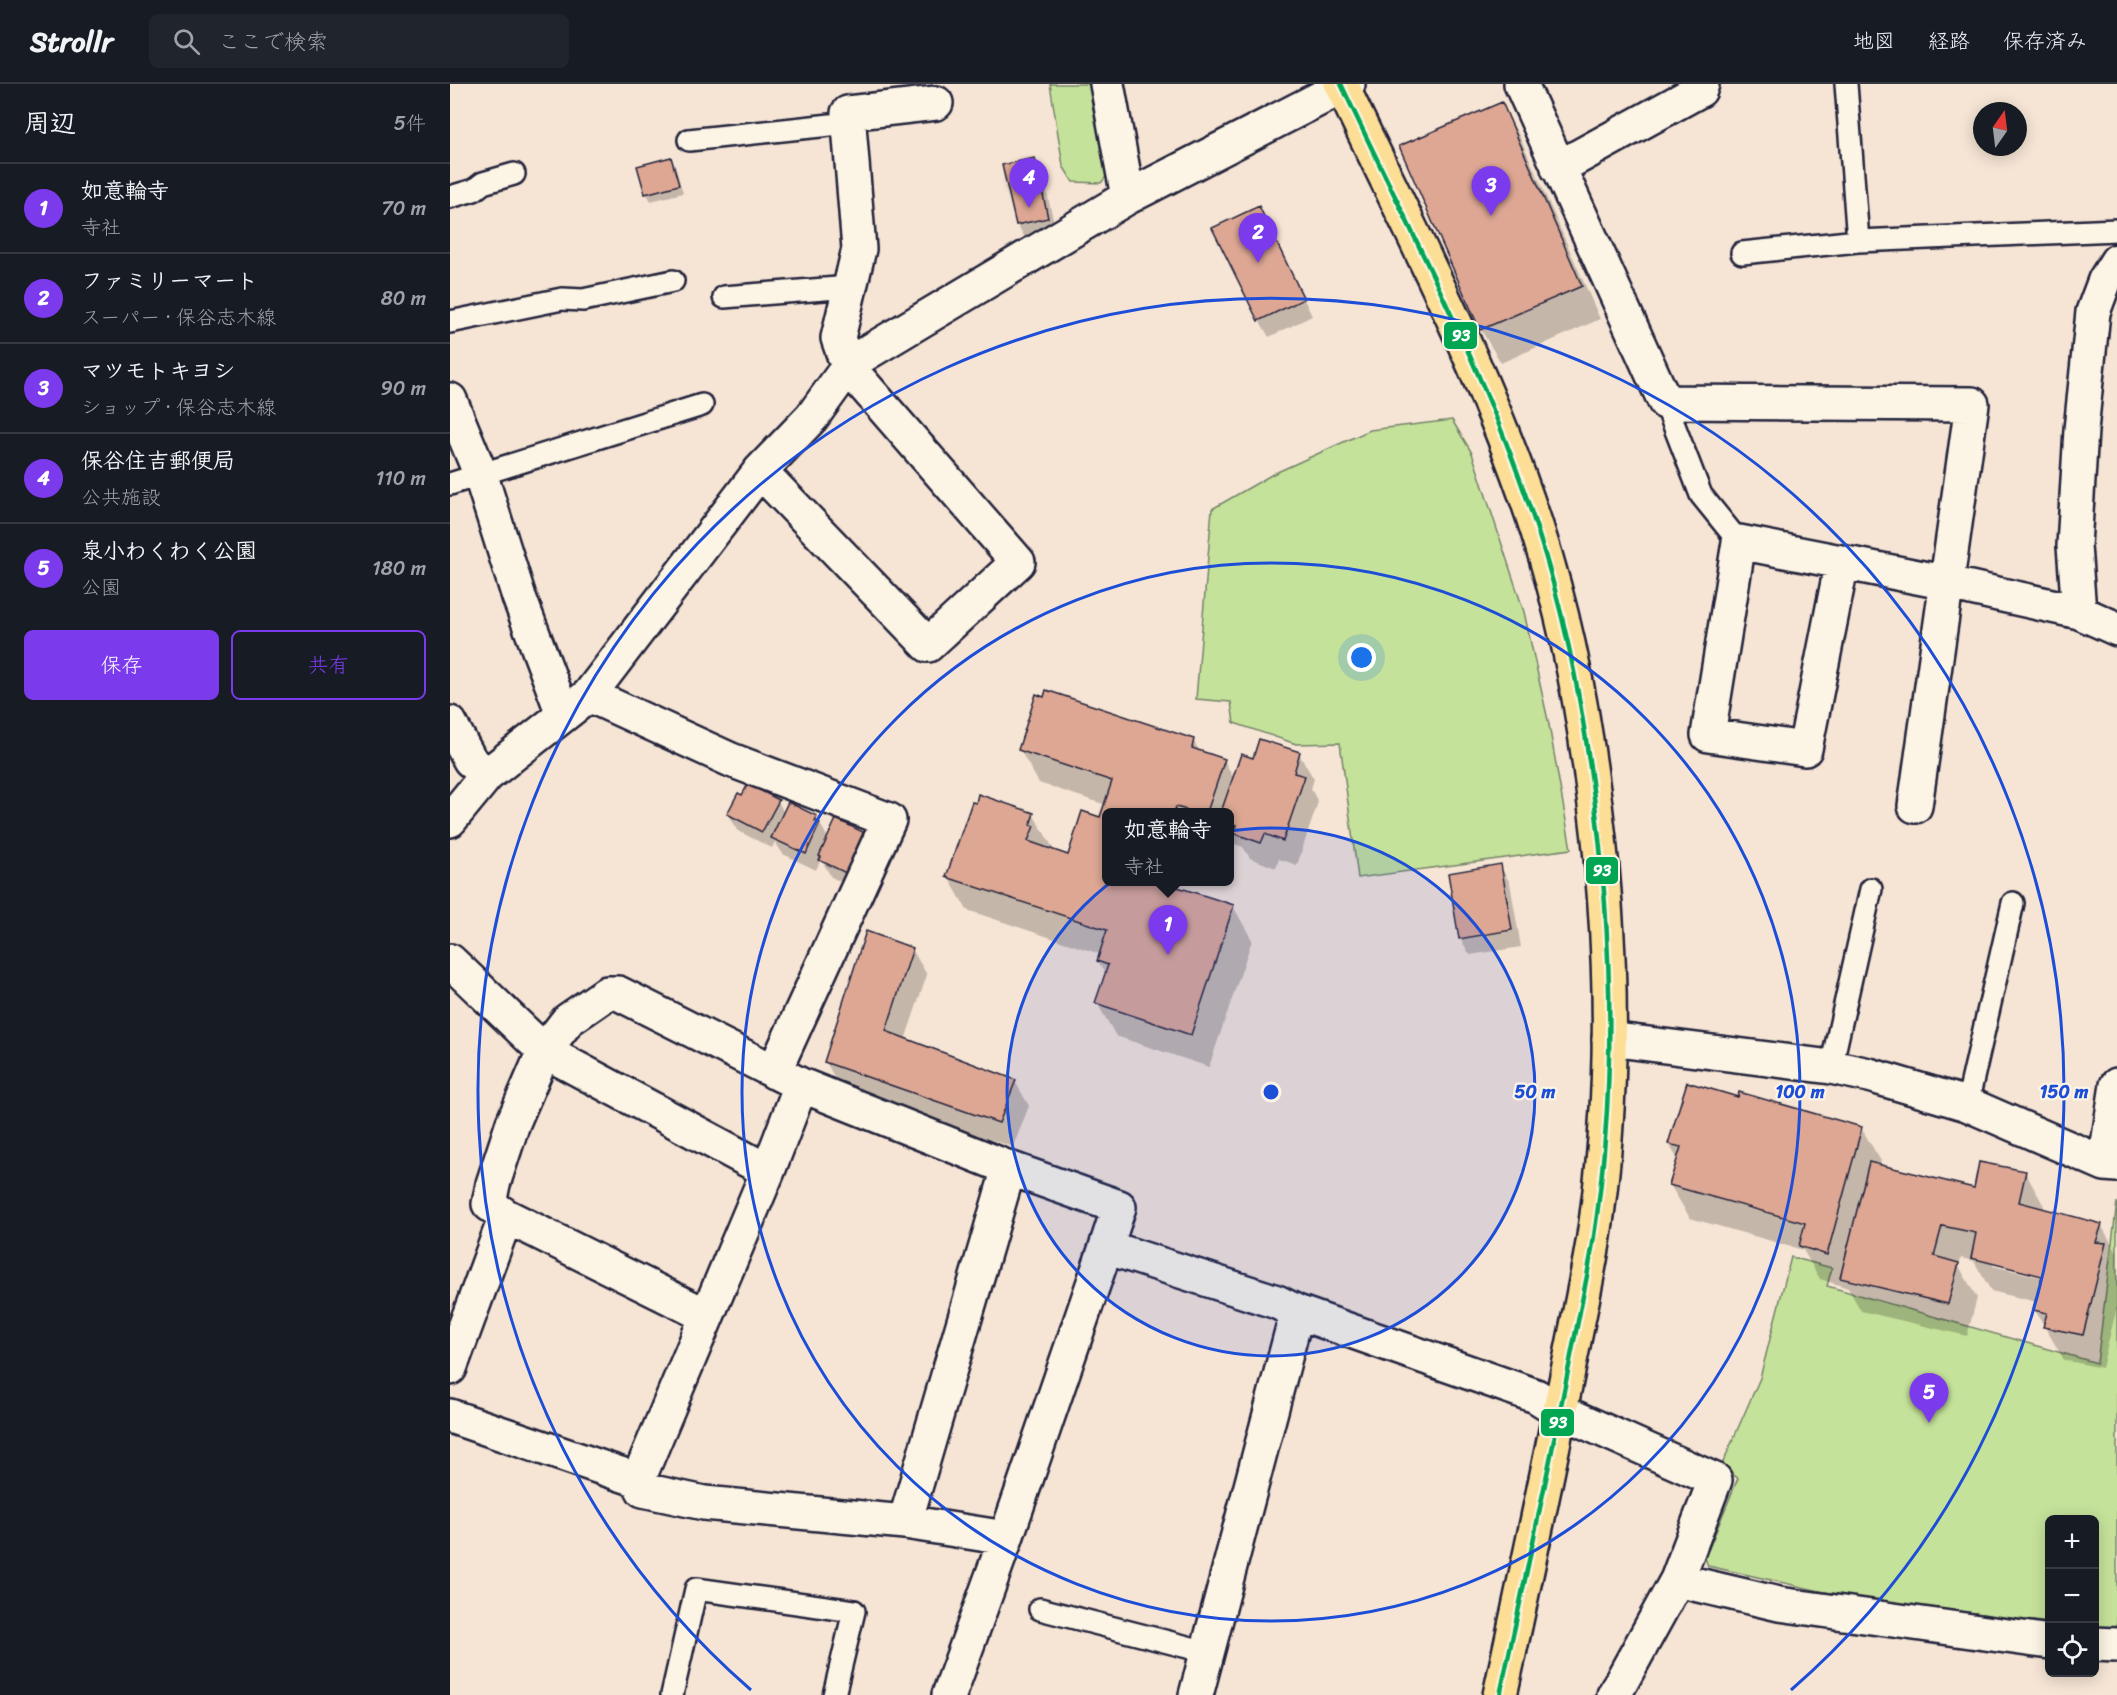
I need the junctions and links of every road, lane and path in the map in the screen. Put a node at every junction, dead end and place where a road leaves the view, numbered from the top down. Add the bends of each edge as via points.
1 (1107, 84) edge
2 (1521, 84) edge
3 (1702, 84) edge
4 (1846, 84) edge
5 (1344, 85) edge
6 (936, 103) dead end
7 (849, 123) junction
8 (689, 140) dead end
9 (1558, 168) junction
10 (514, 174) dead end
11 (1128, 197) junction
12 (450, 198) edge
13 (2117, 230) edge
14 (1858, 241) junction
15 (1742, 253) dead end
16 (2113, 274) edge
17 (674, 281) dead end
18 (850, 287) junction
19 (724, 297) dead end
20 (450, 322) edge
21 (848, 367) junction
22 (450, 400) edge
23 (1665, 402) junction
24 (702, 405) dead end
25 (760, 471) junction
26 (465, 478) edge
27 (1739, 542) junction
28 (1842, 562) junction
29 (1948, 583) junction
30 (2079, 612) junction
31 (2117, 629) edge
32 (576, 705) junction
33 (450, 723) edge
34 (487, 774) junction
35 (1915, 806) dead end
36 (450, 820) edge
37 (1871, 889) dead end
38 (2013, 903) dead end
39 (450, 961) edge
40 (1608, 1039) junction
41 (544, 1051) junction
42 (1831, 1067) junction
43 (787, 1078) junction
44 (2117, 1085) edge
45 (1967, 1104) junction
46 (2111, 1164) edge
47 (1009, 1168) junction
48 (768, 1171) junction
49 (506, 1216) junction
50 (1106, 1247) junction
51 (1297, 1312) junction
52 (707, 1316) junction
53 (450, 1368) edge
54 (1560, 1411) junction
55 (450, 1416) edge
56 (638, 1480) junction
57 (905, 1522) junction
58 (1006, 1538) junction
59 (1677, 1580) junction
60 (1040, 1609) dead end
61 (2045, 1641) edge
62 (2099, 1644) edge
63 (2117, 1645) edge
64 (1207, 1652) junction
65 (672, 1695) edge
66 (834, 1695) edge
67 (949, 1695) edge
68 (1196, 1695) edge
69 (1500, 1695) edge
70 (1614, 1695) edge

1 - 11 street
2 - 9 street
3 - 9 street via 1700,90
4 - 14 lane
5 - 11 street
5 - 40 main road via 1499,421 1555,590 1570,650 1599,831 1608,936
6 - 7 street via 848,113
7 - 8 lane
7 - 18 street via 860,249
9 - 23 street
10 - 12 lane
11 - 21 street
13 - 14 lane
14 - 15 lane
16 - 30 street via 2093,312 2081,430 2074,546
17 - 20 lane via 583,300 562,298
18 - 19 lane
18 - 21 street via 838,338
21 - 25 street via 812,417
21 - 25 street via 1018,562 928,645
22 - 26 street
23 - 27 lane via 1701,495
23 - 29 street via 1972,404
24 - 26 lane
25 - 32 street
26 - 32 street via 519,597
27 - 28 street
27 - 28 street via 1708,735 1805,749
28 - 29 street
29 - 30 street
29 - 35 street
30 - 31 street
32 - 34 street
32 - 43 street via 889,820
33 - 34 street via 470,760
34 - 36 street
37 - 42 lane
38 - 45 lane
39 - 41 street
40 - 42 street
40 - 54 main road via 1609,1080 1593,1243
41 - 43 street via 568,1020 607,993 618,993
41 - 48 street
41 - 49 street via 513,1123 493,1184 489,1204
42 - 45 street
43 - 47 street
43 - 48 street
44 - 46 street
45 - 46 street
47 - 50 street via 1119,1207
47 - 57 street
48 - 52 street
49 - 52 street
49 - 53 street
50 - 51 street via 1277,1302
50 - 58 street
51 - 54 street via 1536,1396
51 - 64 street
52 - 56 street
54 - 59 street via 1715,1480
54 - 69 main road
55 - 56 street
56 - 57 street via 643,1490 704,1503
57 - 58 street
58 - 67 street
59 - 61 street via 1779,1604
59 - 70 street
60 - 64 lane
62 - 63 street
64 - 68 street
65 - 66 lane via 696,1589 854,1611

